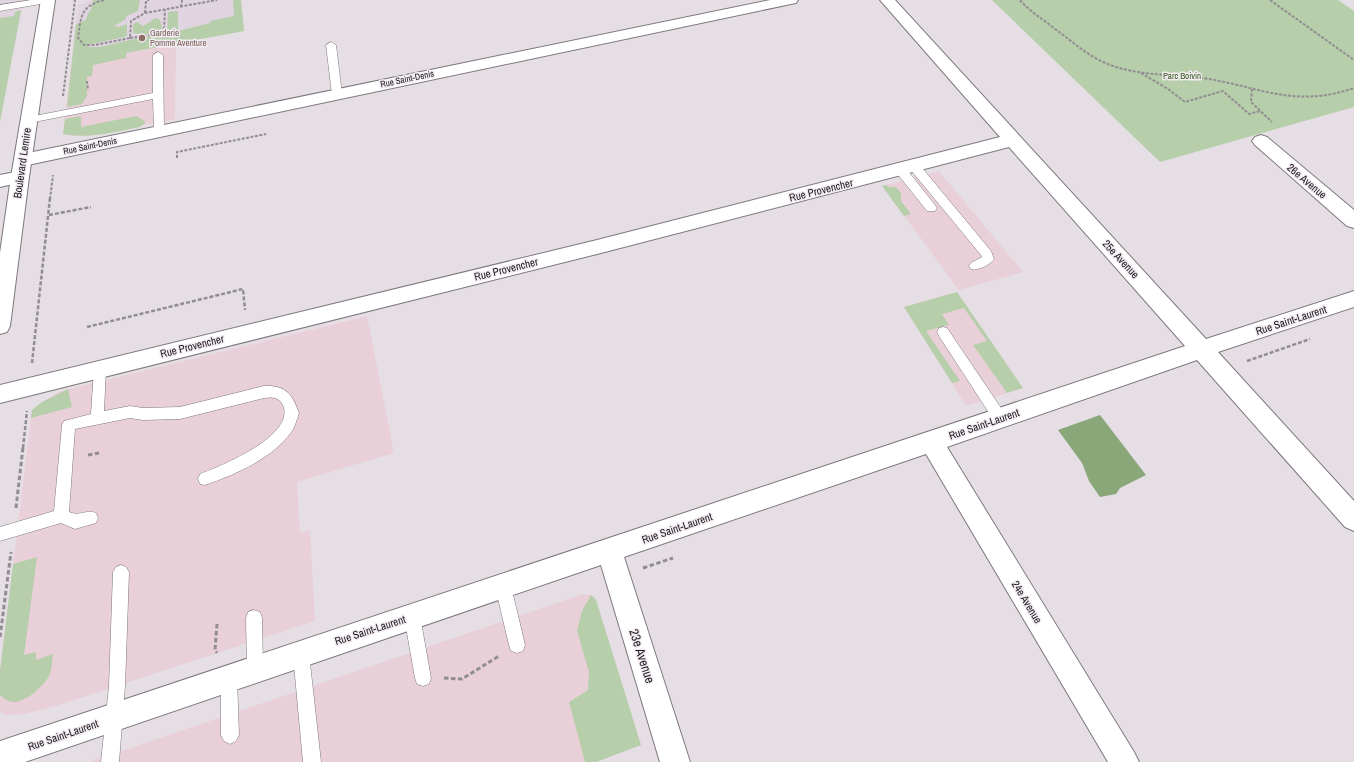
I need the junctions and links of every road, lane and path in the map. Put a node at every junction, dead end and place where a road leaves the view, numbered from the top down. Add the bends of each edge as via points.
1 (47, 0) edge
2 (75, 0) edge
3 (104, 0) edge
4 (147, 0) edge
5 (182, 0) edge
6 (217, 0) edge
7 (791, 0) edge
8 (887, 0) edge
9 (1020, 0) edge
10 (1270, 0) edge
11 (192, 5) junction
12 (181, 7) junction
13 (0, 8) edge
14 (192, 8) dead end
15 (165, 10) junction
16 (144, 13) junction
17 (126, 19) dead end
18 (131, 21) junction
19 (130, 38) junction
20 (331, 45) dead end
21 (158, 55) dead end
22 (1354, 60) edge
23 (1139, 72) junction
24 (86, 80) dead end
25 (1354, 88) edge
26 (1252, 89) junction
27 (88, 91) dead end
28 (337, 94) junction
29 (158, 95) junction
30 (63, 100) dead end
31 (1260, 111) junction
32 (29, 120) junction
33 (1266, 124) dead end
34 (158, 131) junction
35 (266, 134) dead end
36 (1012, 140) junction
37 (1260, 141) dead end
38 (177, 158) dead end
39 (21, 168) junction
40 (907, 168) junction
41 (53, 174) dead end
42 (0, 181) edge
43 (930, 186) junction
44 (916, 190) junction
45 (91, 207) dead end
46 (931, 208) dead end
47 (49, 215) junction
48 (1354, 221) edge
49 (6, 243) edge
50 (975, 266) dead end
51 (243, 290) dead end
52 (2, 299) edge
53 (1354, 299) edge
54 (0, 326) edge
55 (87, 327) dead end
56 (943, 332) dead end
57 (1317, 337) dead end
58 (1202, 349) junction
59 (32, 357) dead end
60 (1244, 362) dead end
61 (100, 369) junction
62 (0, 394) edge
63 (26, 417) dead end
64 (97, 418) junction
65 (1000, 418) junction
66 (931, 442) junction
67 (205, 479) dead end
68 (15, 514) dead end
69 (61, 516) junction
70 (91, 518) dead end
71 (1354, 519) edge
72 (0, 534) edge
73 (609, 551) junction
74 (11, 552) dead end
75 (121, 572) dead end
76 (502, 586) junction
77 (412, 616) junction
78 (254, 618) dead end
79 (217, 624) dead end
80 (0, 637) edge
81 (517, 645) joint
82 (215, 650) dead end
83 (301, 654) junction
84 (255, 669) junction
85 (229, 678) junction
86 (424, 678) joint
87 (114, 717) junction
88 (230, 735) dead end
89 (0, 756) edge
90 (110, 762) edge
91 (312, 762) edge
92 (675, 762) edge
93 (1124, 762) edge

1 - 13 lane
1 - 32 street, Boulevard Lemire
2 - 30 path
3 - 19 path via 95,2 83,10 78,38 81,43 95,45
4 - 16 path
5 - 12 path
6 - 11 path
7 - 28 street, Rue Saint-Denis
8 - 36 street, 25e Avenue
9 - 23 path via 1098,59
10 - 22 path
11 - 12 path
11 - 14 path
12 - 15 path
15 - 16 path
15 - 19 path via 164,30 160,34
16 - 18 path
17 - 18 path
18 - 19 path
20 - 28 lane
21 - 29 lane
23 - 26 path via 1206,79
23 - 31 path via 1185,102 1223,91 1249,114
24 - 27 path
25 - 26 path via 1301,98
26 - 31 path via 1251,102
28 - 34 street, Rue Saint-Denis
29 - 32 lane
29 - 34 lane
31 - 33 path via 1273,122
32 - 39 street, Boulevard Lemire
34 - 39 street, Rue Saint-Denis
35 - 38 path via 177,152
36 - 40 street, Rue Provencher
36 - 58 street, 25e Avenue
37 - 48 street, 26e Avenue
39 - 42 street, Rue Saint-Denis
39 - 49 street, Boulevard Lemire
40 - 43 lane
40 - 44 lane
40 - 61 street, Rue Provencher
41 - 47 path
43 - 44 lane
43 - 50 lane via 987,254 988,259
44 - 46 lane
45 - 47 path
47 - 59 path
49 - 52 street, Boulevard Lemire
51 - 55 path
52 - 54 street, Boulevard Lemire
53 - 58 street, Rue Saint-Laurent
56 - 65 lane
57 - 60 path
58 - 65 street, Rue Saint-Laurent
58 - 71 street, 25e Avenue
61 - 62 street, Rue Provencher
61 - 64 lane
63 - 68 path
64 - 67 lane via 130,412 180,413 264,392 282,394 292,410 285,428 276,439 257,455
64 - 69 lane via 69,425
65 - 66 street, Rue Saint-Laurent
66 - 73 street, Rue Saint-Laurent
66 - 93 street, 24e Avenue
69 - 70 lane via 75,522
69 - 72 lane
73 - 76 street, Rue Saint-Laurent
73 - 92 street, 23e Avenue
74 - 80 path
75 - 87 lane
76 - 77 street, Rue Saint-Laurent
76 - 81 lane
77 - 83 street, Rue Saint-Laurent
77 - 86 lane
78 - 84 lane
79 - 82 path
81 - 86 path via 462,679
83 - 84 street, Rue Saint-Laurent
83 - 91 lane
84 - 85 street, Rue Saint-Laurent
85 - 87 street, Rue Saint-Laurent
85 - 88 lane
87 - 89 street, Rue Saint-Laurent
87 - 90 lane

